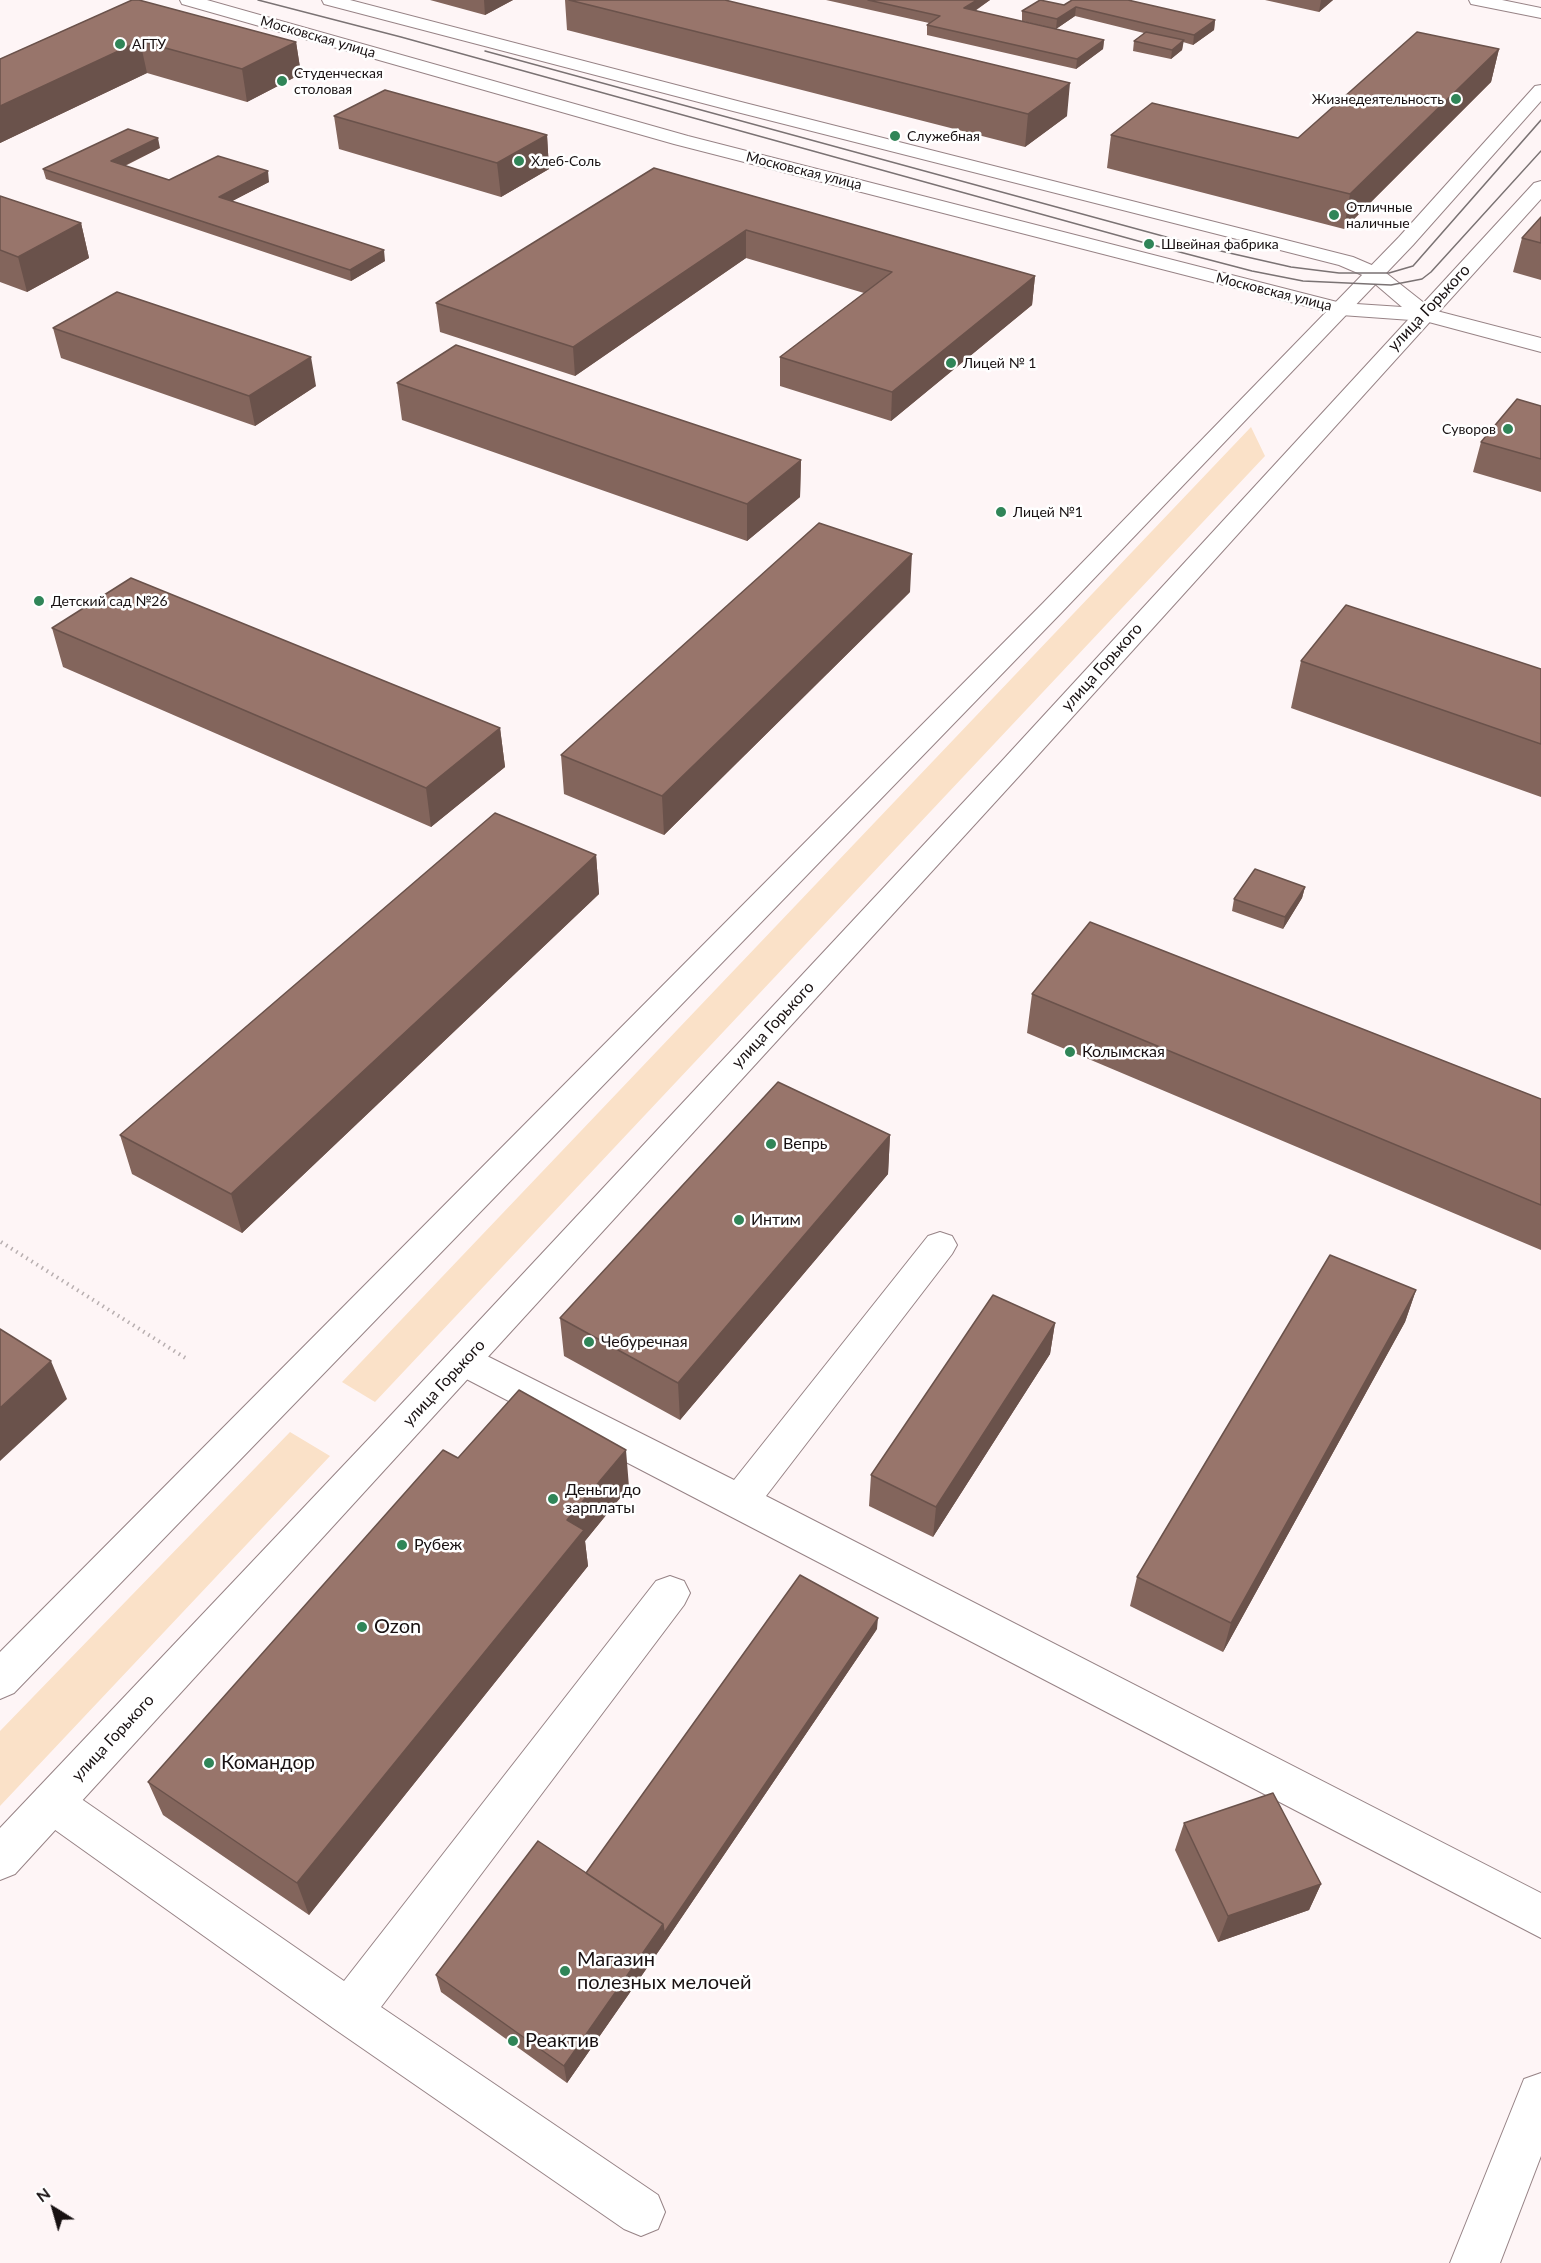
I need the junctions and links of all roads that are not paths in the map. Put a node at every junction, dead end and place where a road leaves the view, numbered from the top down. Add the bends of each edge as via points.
1 (188, 0) edge
2 (330, 0) edge
3 (1477, 0) edge
4 (1541, 14) edge
5 (1541, 90) edge
6 (1541, 187) edge
7 (1374, 273) junction
8 (1341, 309) junction
9 (1425, 315) junction
10 (1541, 345) edge
11 (940, 1245) dead end
12 (464, 1361) junction
13 (740, 1501) junction
14 (670, 1593) dead end
15 (0, 1680) edge
16 (52, 1803) junction
17 (0, 1859) edge
18 (1541, 1916) edge
19 (349, 2012) junction
20 (1541, 2096) edge
21 (640, 2212) dead end
22 (1475, 2263) edge

1 - 8 main road, Московская улица via 692,142
2 - 7 main road, Московская улица via 1339,259
3 - 4 main road
5 - 7 main road
6 - 9 main road, улица Горького
7 - 8 main road
7 - 9 main road, Московская улица
8 - 9 main road, Московская улица
8 - 15 main road
9 - 10 main road, Московская улица
9 - 12 main road, улица Горького
11 - 13 main road
12 - 13 main road
12 - 16 main road, улица Горького
13 - 18 main road
14 - 19 main road
16 - 17 main road, улица Горького
16 - 19 main road
19 - 21 main road
20 - 22 main road

